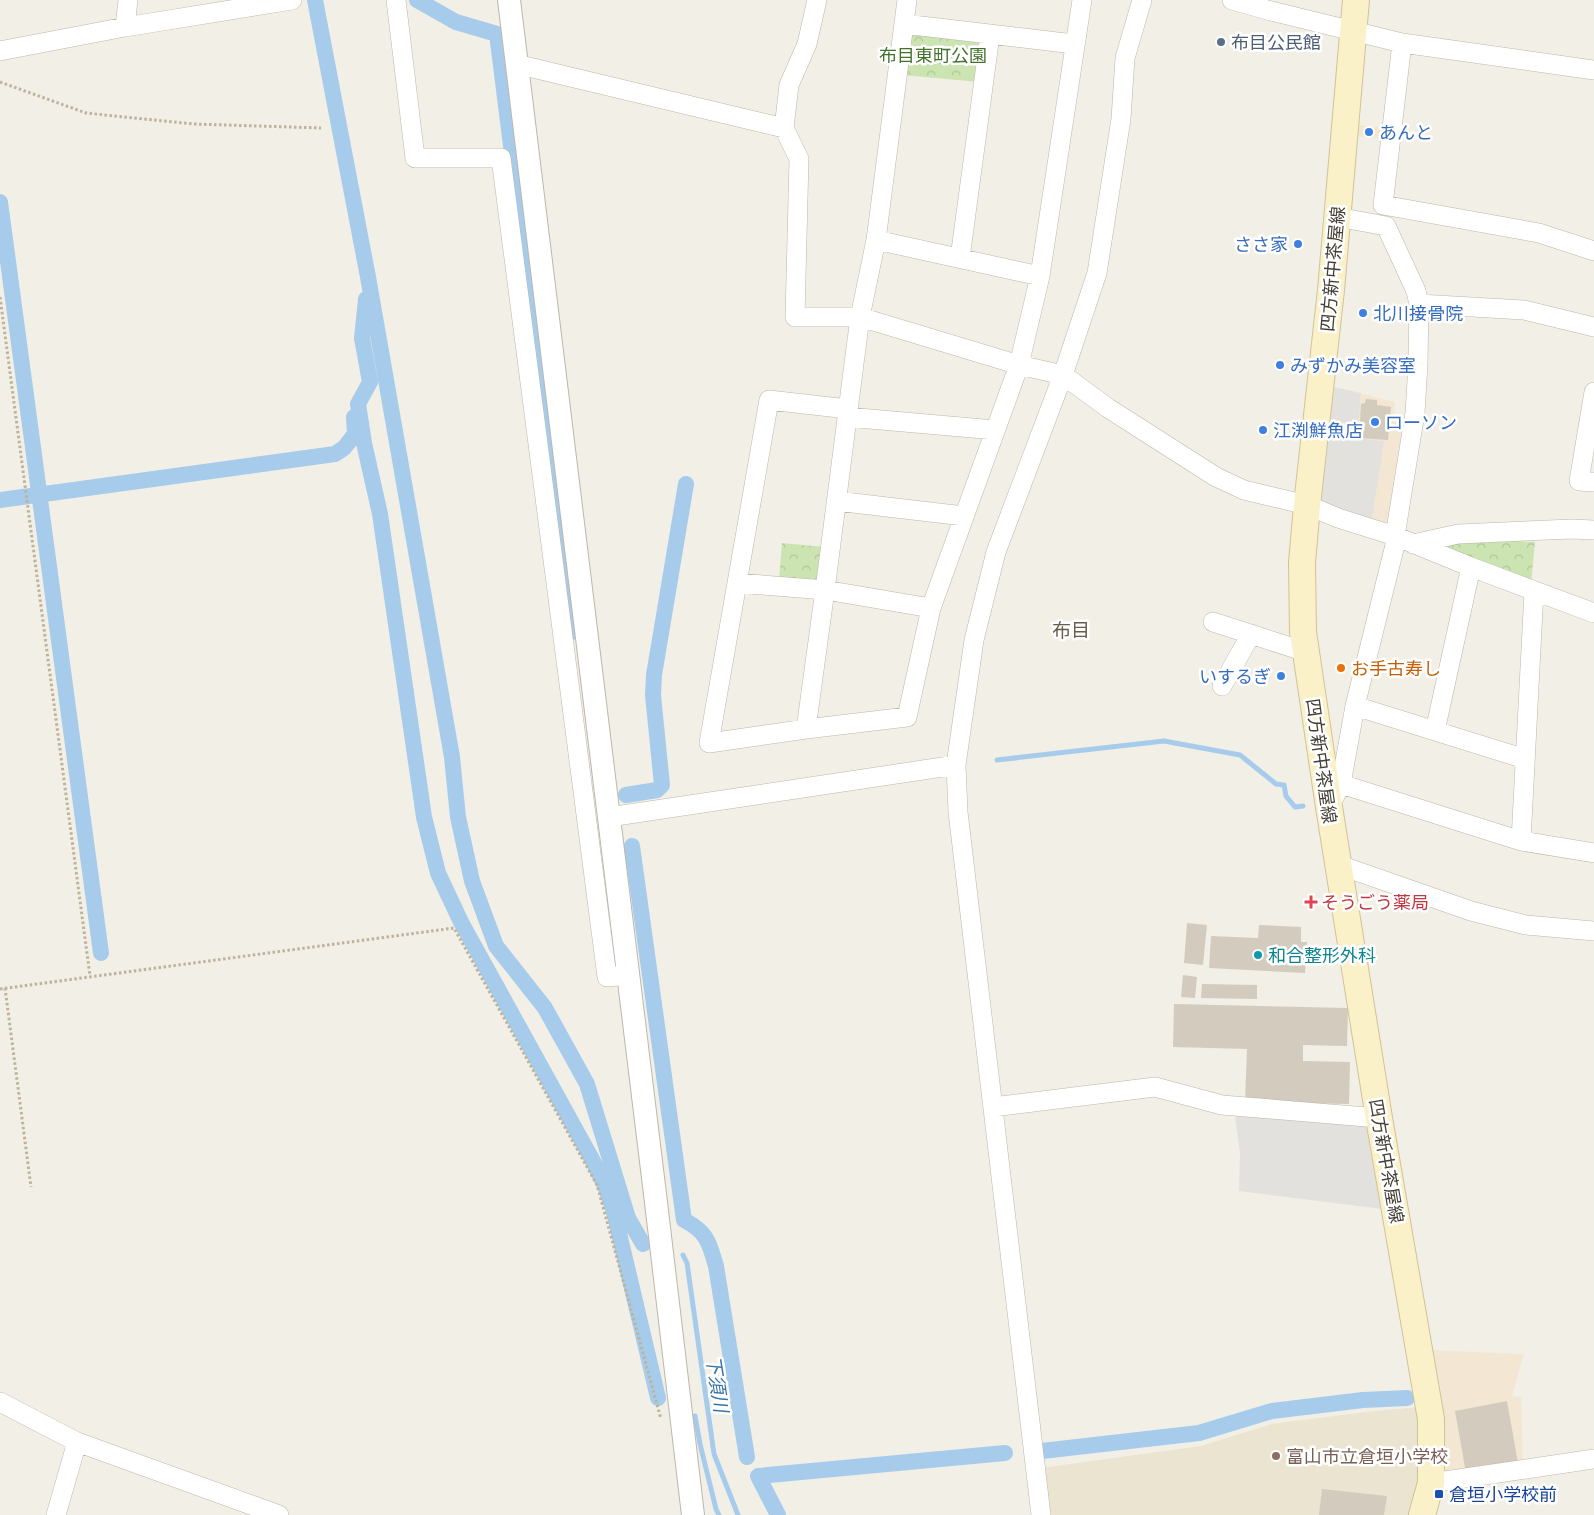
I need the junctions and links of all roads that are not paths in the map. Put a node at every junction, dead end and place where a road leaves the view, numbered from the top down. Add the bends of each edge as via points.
1 (128, 0) edge
2 (292, 0) edge
3 (396, 0) edge
4 (509, 0) edge
5 (817, 0) edge
6 (907, 0) edge
7 (1082, 0) edge
8 (1142, 0) edge
9 (1232, 0) edge
10 (1356, 0) edge
11 (904, 24) junction
12 (125, 27) junction
13 (1353, 31) junction
14 (990, 35) junction
15 (1402, 43) junction
16 (1074, 44) junction
17 (0, 51) edge
18 (516, 64) junction
19 (1594, 70) edge
20 (784, 128) junction
21 (1383, 205) junction
22 (1337, 217) junction
23 (1386, 226) junction
24 (876, 240) junction
25 (1594, 251) edge
26 (960, 258) junction
27 (1040, 276) junction
28 (1419, 304) junction
29 (860, 317) junction
30 (1594, 327) edge
31 (1019, 365) junction
32 (1063, 376) junction
33 (1594, 392) edge
34 (847, 413) junction
35 (996, 430) junction
36 (1594, 482) edge
37 (836, 502) junction
38 (1307, 505) junction
39 (964, 516) junction
40 (1594, 530) edge
41 (1402, 539) junction
42 (1471, 567) junction
43 (737, 583) junction
44 (825, 590) junction
45 (1534, 591) junction
46 (931, 608) junction
47 (1594, 613) edge
48 (1214, 622) dead end
49 (1251, 634) junction
50 (1306, 652) junction
51 (1222, 686) dead end
52 (1355, 706) junction
53 (806, 729) junction
54 (1435, 731) junction
55 (1525, 759) junction
56 (956, 766) junction
57 (1341, 784) junction
58 (1329, 807) junction
59 (608, 817) junction
60 (1521, 841) junction
61 (1594, 853) edge
62 (1339, 865) junction
63 (1594, 931) edge
64 (628, 975) junction
65 (993, 1107) junction
66 (1379, 1118) junction
67 (0, 1402) edge
68 (77, 1442) junction
69 (1594, 1459) edge
70 (1431, 1483) junction
71 (56, 1515) edge
72 (279, 1515) edge
73 (693, 1515) edge
74 (1041, 1515) edge
75 (1422, 1515) edge

1 - 12 street
2 - 12 street
3 - 64 street via 415,158 501,158 607,978
4 - 18 street
5 - 20 street via 808,44 789,85
6 - 11 street
7 - 16 street
8 - 32 street via 1125,58 1120,119 1097,273
9 - 13 street
10 - 13 main road, 四方新中茶屋線
11 - 14 street
11 - 24 street
12 - 17 street
13 - 15 street
13 - 22 main road, 四方新中茶屋線
14 - 16 street
14 - 26 street
15 - 19 street
15 - 21 street
16 - 27 street
18 - 20 street
18 - 59 street
20 - 29 street via 799,159 795,318
21 - 23 street
21 - 25 street via 1539,234
22 - 23 street
22 - 38 main road, 四方新中茶屋線
23 - 28 street
24 - 26 street
24 - 29 street
26 - 27 street
27 - 31 street
28 - 30 street via 1524,310
28 - 41 street via 1418,364
29 - 31 street
29 - 34 street
31 - 32 street
31 - 35 street
32 - 38 street via 1216,476 1244,490
32 - 56 street via 996,552 974,640
33 - 36 street via 1579,481
34 - 35 street
34 - 37 street
34 - 43 street via 769,400
35 - 39 street
37 - 39 street
37 - 44 street
38 - 41 street
38 - 50 main road, 四方新中茶屋線 via 1302,563
39 - 46 street
40 - 41 street
41 - 42 street
41 - 52 street
42 - 45 street
42 - 54 street
43 - 44 street
43 - 53 street via 709,743
44 - 46 street
44 - 53 street
45 - 47 street
45 - 55 street
46 - 53 street via 907,717
48 - 49 street
49 - 50 street
49 - 51 street
50 - 58 main road, 四方新中茶屋線
52 - 54 street
52 - 57 street
54 - 55 street
55 - 60 street
56 - 59 street
56 - 65 street via 958,812
57 - 58 street
57 - 60 street
58 - 62 main road, 四方新中茶屋線
59 - 64 street
60 - 61 street
62 - 63 street via 1472,911 1526,925
62 - 66 main road, 四方新中茶屋線
64 - 73 street
65 - 66 street via 1155,1087 1222,1105
65 - 74 street
66 - 70 main road, 四方新中茶屋線 via 1431,1419
67 - 68 street
68 - 71 street
68 - 72 street
69 - 70 street
70 - 75 main road, 四方新中茶屋線

